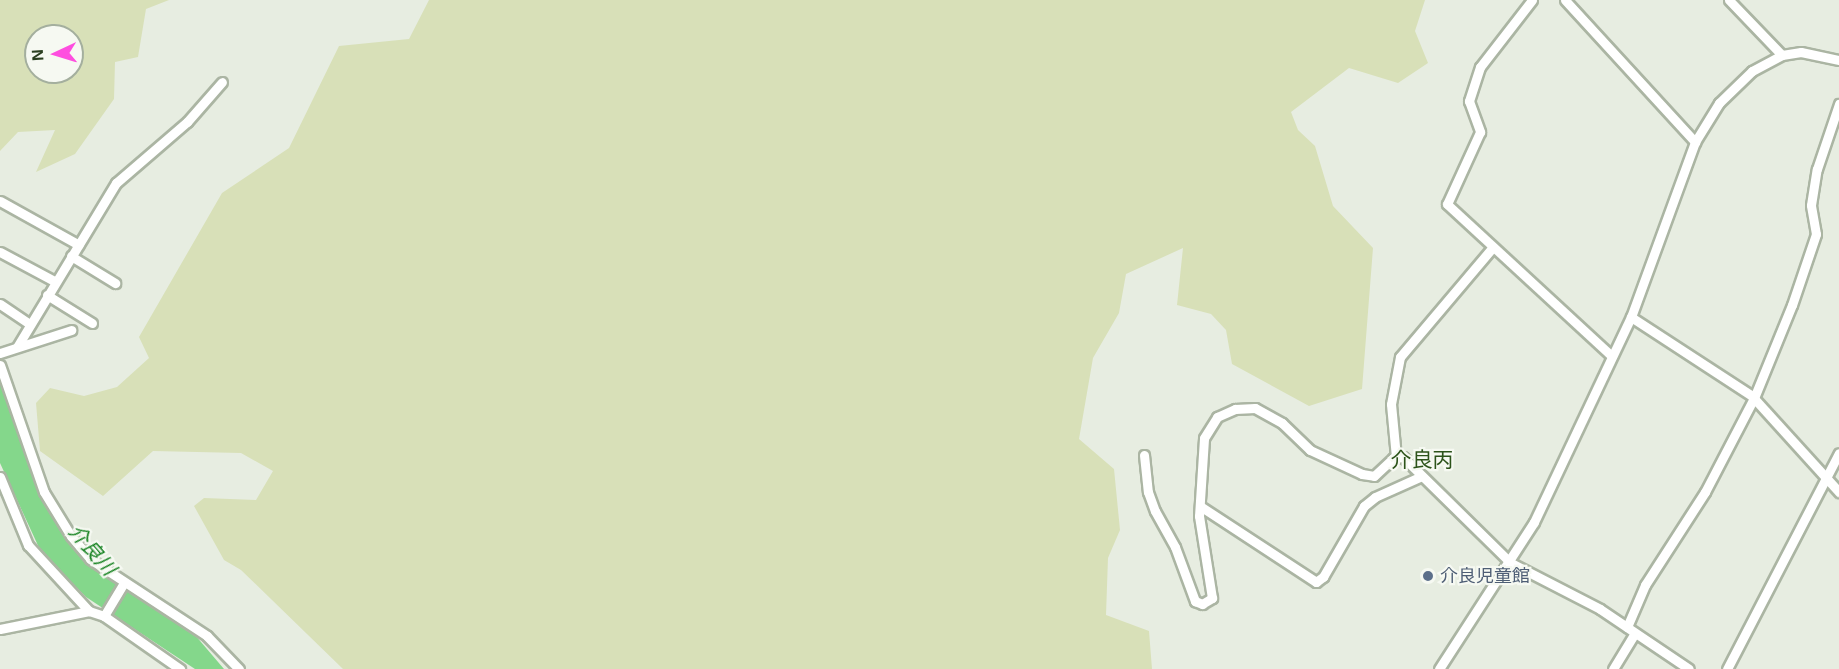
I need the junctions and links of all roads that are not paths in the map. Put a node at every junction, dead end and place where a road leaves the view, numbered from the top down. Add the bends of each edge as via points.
1 (1532, 0) edge
2 (1565, 0) edge
3 (1729, 0) edge
4 (1782, 55) junction
5 (1839, 60) edge
6 (222, 82) dead end
7 (1839, 104) edge
8 (1695, 142) junction
9 (0, 201) edge
10 (78, 245) junction
11 (1493, 247) junction
12 (0, 252) edge
13 (71, 256) junction
14 (54, 281) junction
15 (115, 283) dead end
16 (46, 295) junction
17 (0, 304) edge
18 (1631, 317) junction
19 (92, 323) dead end
20 (30, 324) junction
21 (71, 330) dead end
22 (17, 347) junction
23 (0, 353) edge
24 (1612, 356) junction
25 (0, 365) edge
26 (1754, 398) junction
27 (1839, 453) edge
28 (1144, 455) dead end
29 (1396, 458) junction
30 (1422, 476) junction
31 (0, 477) edge
32 (1827, 479) junction
33 (1839, 492) edge
34 (1200, 506) junction
35 (1511, 562) junction
36 (123, 586) junction
37 (89, 611) junction
38 (105, 615) junction
39 (0, 629) edge
40 (1631, 630) junction
41 (180, 669) edge
42 (239, 669) edge
43 (1439, 669) edge
44 (1613, 669) edge
45 (1689, 669) edge
46 (1727, 669) edge

1 - 11 street via 1480,67 1469,101 1479,132 1447,204
2 - 8 street
3 - 4 street
4 - 5 street via 1801,52
4 - 8 street via 1752,71 1719,103
6 - 10 street via 187,122 116,183
7 - 26 street via 1817,169 1812,205 1816,234 1810,256
8 - 18 street
9 - 10 street
10 - 13 street
11 - 24 street
11 - 29 street via 1400,357 1393,375 1391,404
12 - 14 street
13 - 14 street
13 - 15 street
14 - 16 street
16 - 19 street
16 - 20 street
17 - 20 street
18 - 24 street
18 - 26 street
20 - 22 street
21 - 22 street
22 - 23 street
24 - 35 street
25 - 36 street via 44,492 90,560
26 - 32 street
26 - 40 street via 1705,492 1646,585
27 - 32 street
28 - 34 street via 1148,492 1155,511 1175,548 1195,601 1202,604 1212,598 1201,546
29 - 30 street via 1403,457
29 - 34 street via 1374,476 1362,474 1310,450 1270,415 1255,408 1235,409 1217,417 1204,438
30 - 34 street via 1364,506 1323,577 1316,582
30 - 35 street
31 - 37 street via 28,545
32 - 33 street
32 - 46 street
35 - 40 street via 1550,580
35 - 43 street
36 - 38 street
36 - 42 street via 207,636
37 - 38 street
37 - 39 street
38 - 41 street
40 - 44 street
40 - 45 street

